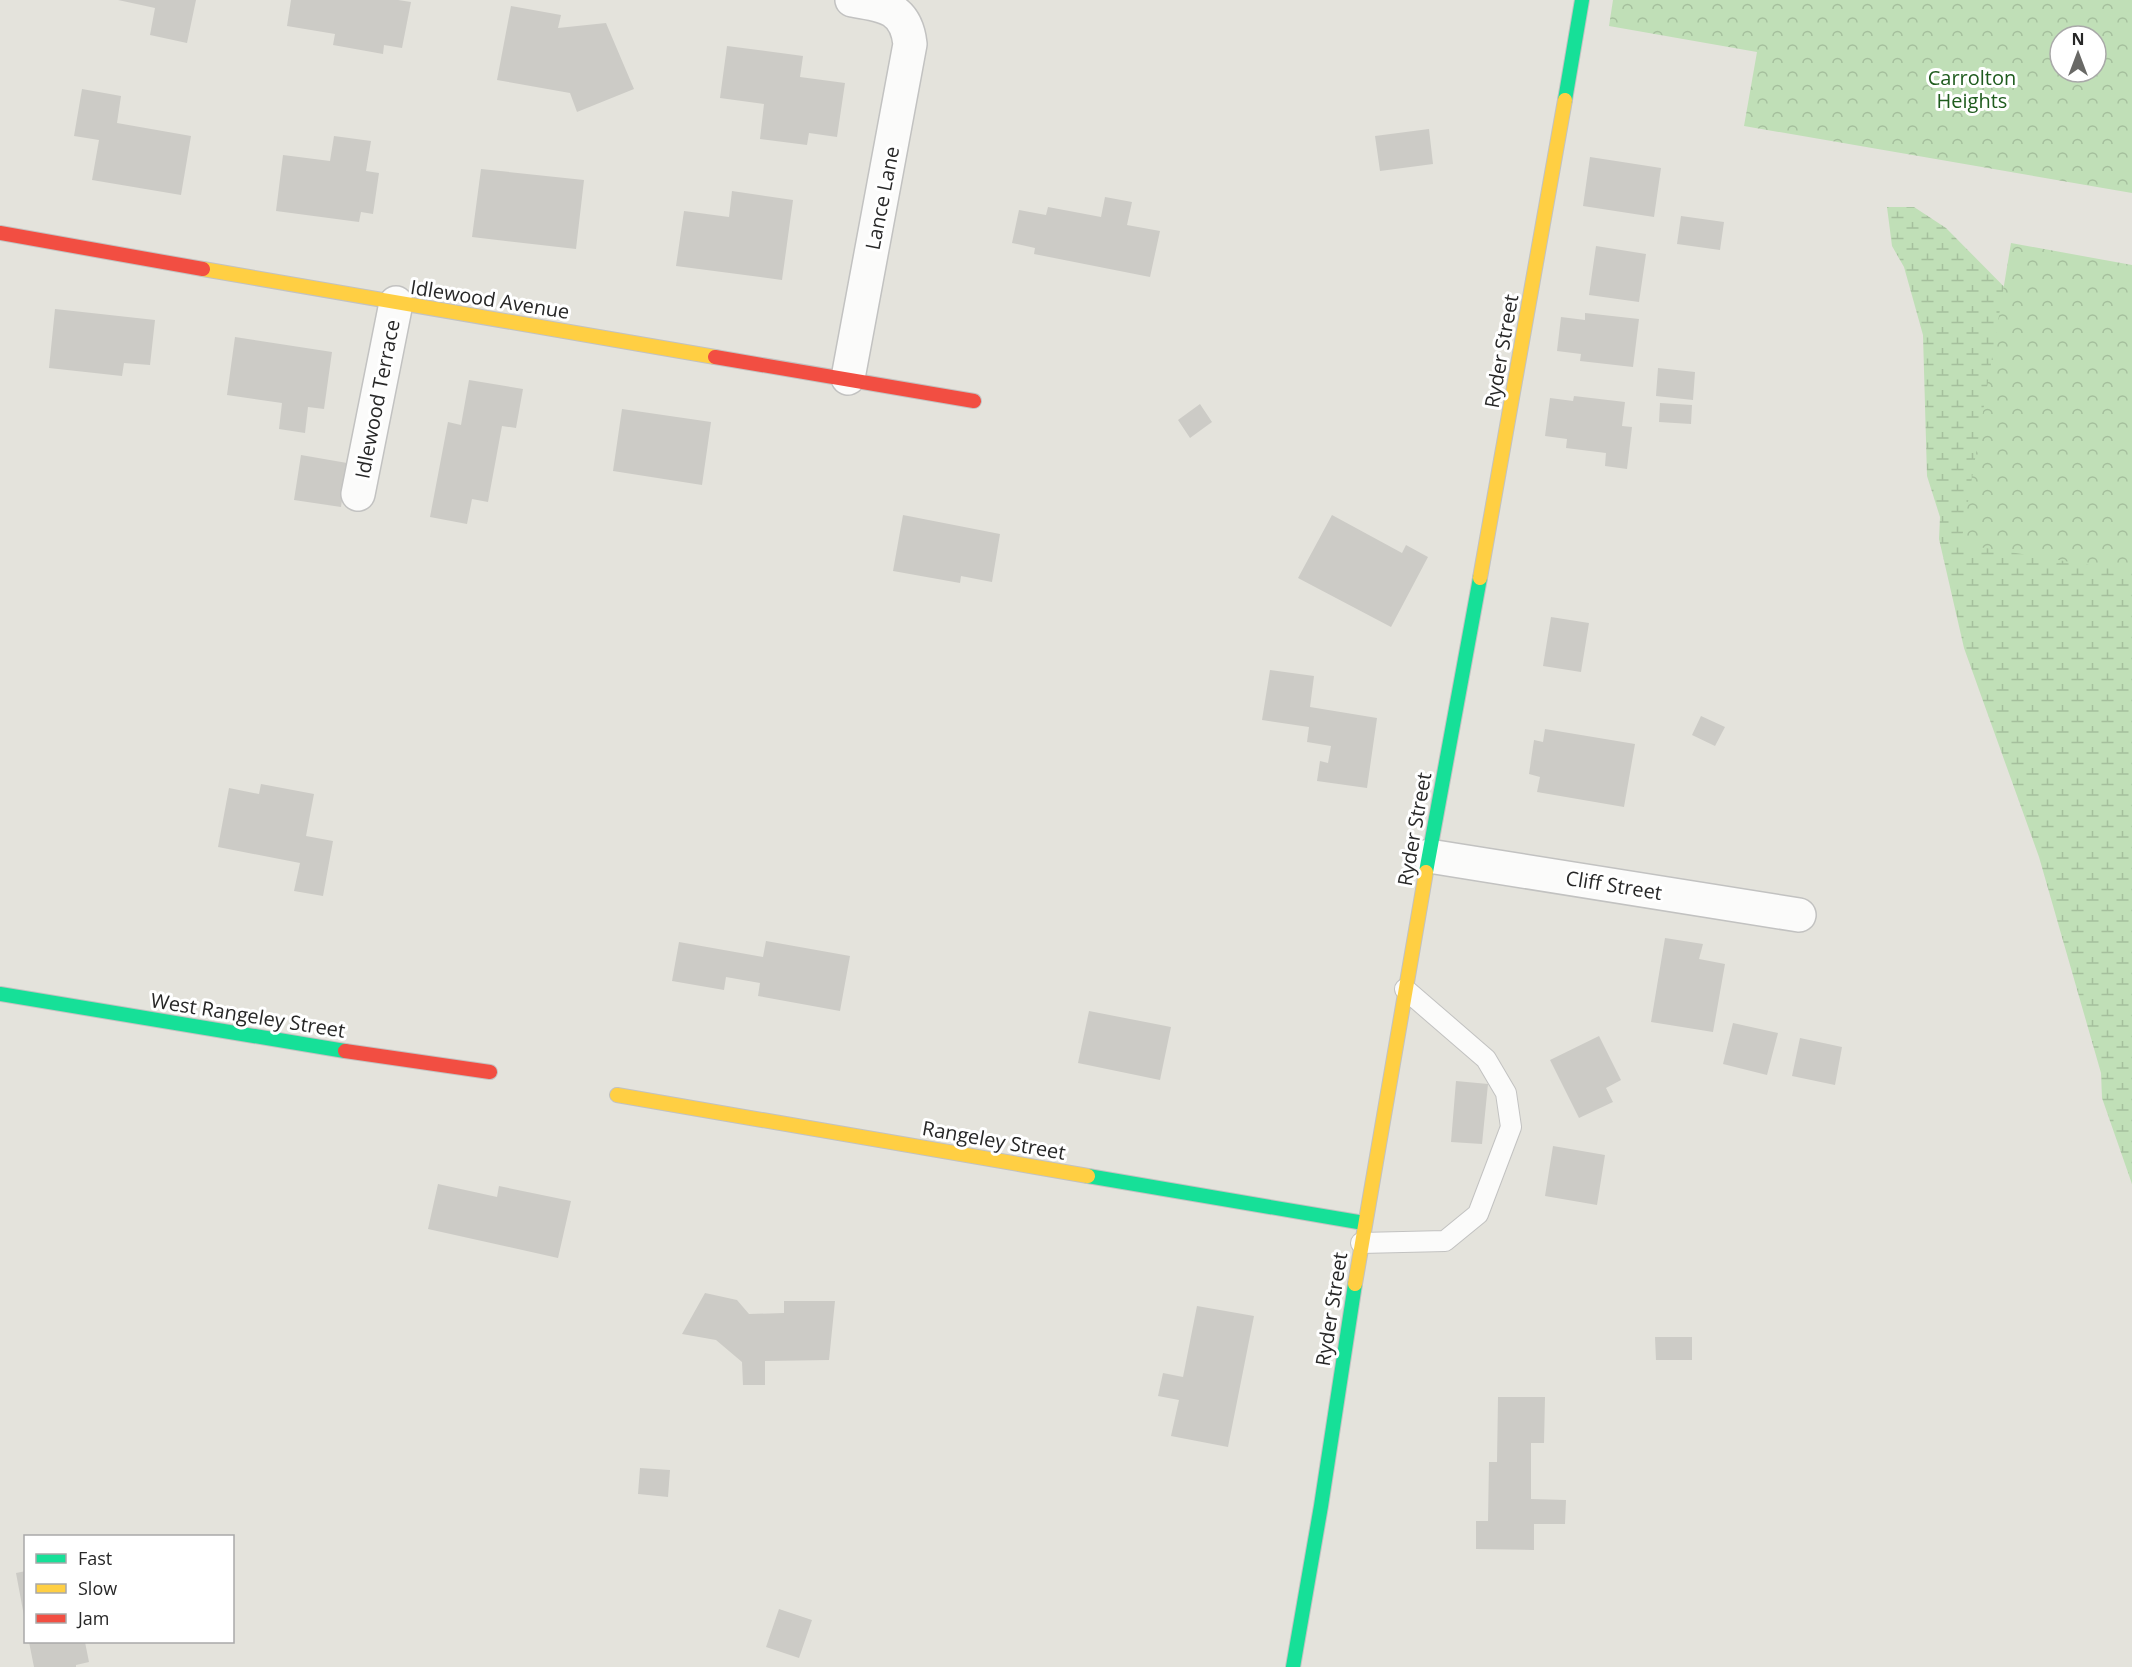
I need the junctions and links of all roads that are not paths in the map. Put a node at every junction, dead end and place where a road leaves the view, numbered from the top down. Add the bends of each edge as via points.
1 (852, 0) edge
2 (1582, 0) edge
3 (0, 233) edge
4 (396, 303) junction
5 (848, 378) junction
6 (974, 401) dead end
7 (358, 494) dead end
8 (1428, 856) junction
9 (1799, 915) dead end
10 (1405, 989) junction
11 (0, 994) edge
12 (490, 1072) dead end
13 (617, 1095) dead end
14 (1364, 1223) junction
15 (1361, 1243) junction
16 (1293, 1667) edge

1 - 5 street, Lance Lane via 890,8 903,19 910,44
2 - 8 street, Ryder Street
3 - 4 street, Idlewood Avenue
4 - 5 street, Idlewood Avenue
4 - 7 street, Idlewood Terrace
5 - 6 street, Idlewood Avenue
8 - 9 street, Cliff Street
8 - 10 street, Ryder Street
10 - 14 street, Ryder Street
10 - 15 lane via 1486,1059 1506,1093 1511,1127 1478,1214 1446,1241
11 - 12 street, West Rangeley Street
13 - 14 street, Rangeley Street
14 - 15 street, Ryder Street
15 - 16 street, Ryder Street

